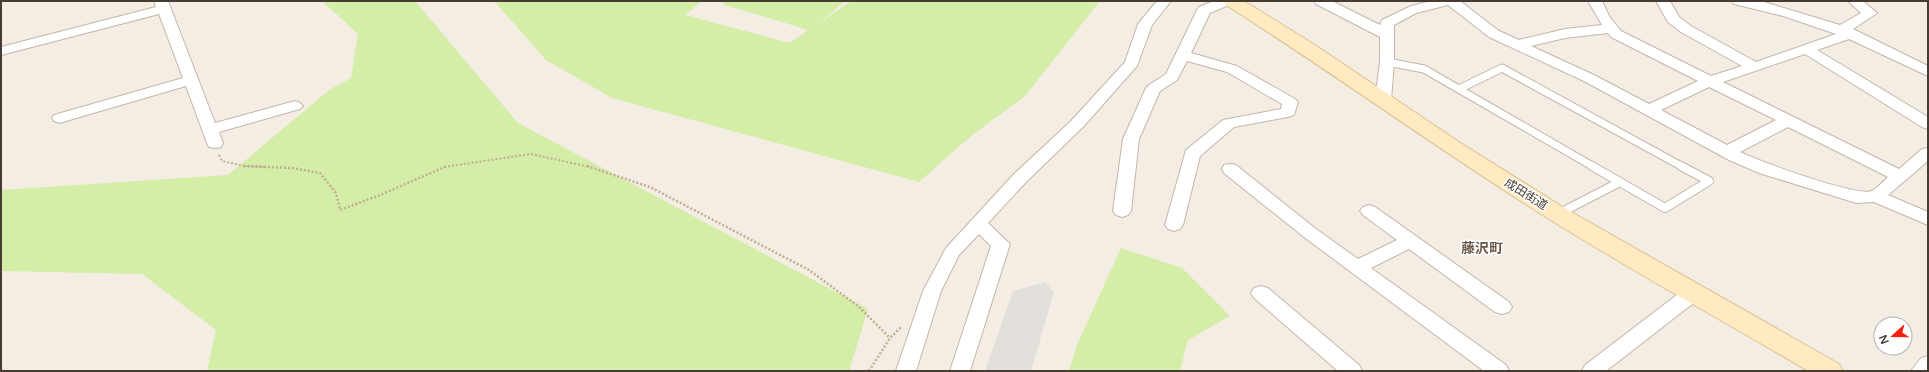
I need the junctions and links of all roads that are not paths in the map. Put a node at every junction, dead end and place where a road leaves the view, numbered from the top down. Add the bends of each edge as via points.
1 (1164, 1) edge
2 (1226, 1) edge
3 (1232, 1) edge
4 (1321, 1) edge
5 (1449, 1) edge
6 (1595, 1) edge
7 (1663, 1) edge
8 (1740, 1) edge
9 (1855, 1) edge
10 (163, 5) edge
11 (1612, 29) junction
12 (1846, 32) junction
13 (1388, 36) junction
14 (1518, 45) junction
15 (1806, 49) junction
16 (1, 51) edge
17 (1182, 55) junction
18 (1386, 62) junction
19 (1755, 67) junction
20 (1928, 72) edge
21 (191, 80) junction
22 (1709, 81) junction
23 (1459, 89) junction
24 (1383, 100) junction
25 (295, 106) dead end
26 (1648, 110) junction
27 (60, 118) dead end
28 (1789, 120) junction
29 (1928, 124) edge
30 (1727, 152) junction
31 (1928, 153) edge
32 (1230, 169) dead end
33 (1900, 176) junction
34 (1620, 182) junction
35 (1876, 196) junction
36 (1122, 211) dead end
37 (1369, 211) dead end
38 (1558, 214) junction
39 (1928, 219) edge
40 (978, 224) junction
41 (1174, 224) dead end
42 (1411, 241) junction
43 (1357, 267) junction
44 (1261, 293) dead end
45 (1693, 293) junction
46 (1502, 307) dead end
47 (1928, 364) edge
48 (906, 371) edge
49 (960, 371) edge
50 (1352, 371) edge
51 (1500, 371) edge
52 (1592, 371) edge
53 (1830, 371) edge
54 (1921, 371) edge

1 - 40 street via 1145,24 1132,63 1077,124 1020,178
2 - 17 street via 1204,10
3 - 24 street, 成田街道
4 - 13 street
5 - 13 street via 1412,10 1387,22
5 - 14 street via 1494,34
6 - 11 street
7 - 19 street via 1673,19 1686,29
8 - 12 street
9 - 12 street via 1870,13
10 - 16 street
10 - 21 street
11 - 14 street via 1558,34
11 - 22 street via 1616,34
12 - 15 street
12 - 20 street via 1901,56
13 - 18 street
14 - 26 street via 1589,78
15 - 19 street
15 - 29 street
17 - 36 street via 1172,77 1154,88 1131,139
17 - 41 street via 1232,70 1290,102 1288,112 1229,122 1192,154
18 - 23 lane via 1424,68
18 - 24 street
19 - 22 street
21 - 25 street via 213,136
21 - 27 street
22 - 26 street
22 - 28 street
23 - 34 lane
23 - 34 lane via 1502,68 1709,181 1665,208
24 - 38 street, 成田街道
26 - 30 street
28 - 30 street
28 - 33 street
30 - 35 street via 1765,169 1856,197
31 - 33 street
32 - 43 street
33 - 35 street
34 - 38 lane
35 - 39 street
37 - 42 street
38 - 45 street, 成田街道
40 - 48 street via 952,252 932,291
40 - 49 street via 1001,244
42 - 43 street
42 - 46 street
43 - 51 street
44 - 50 street
45 - 52 street
45 - 53 street, 成田街道
47 - 54 street

